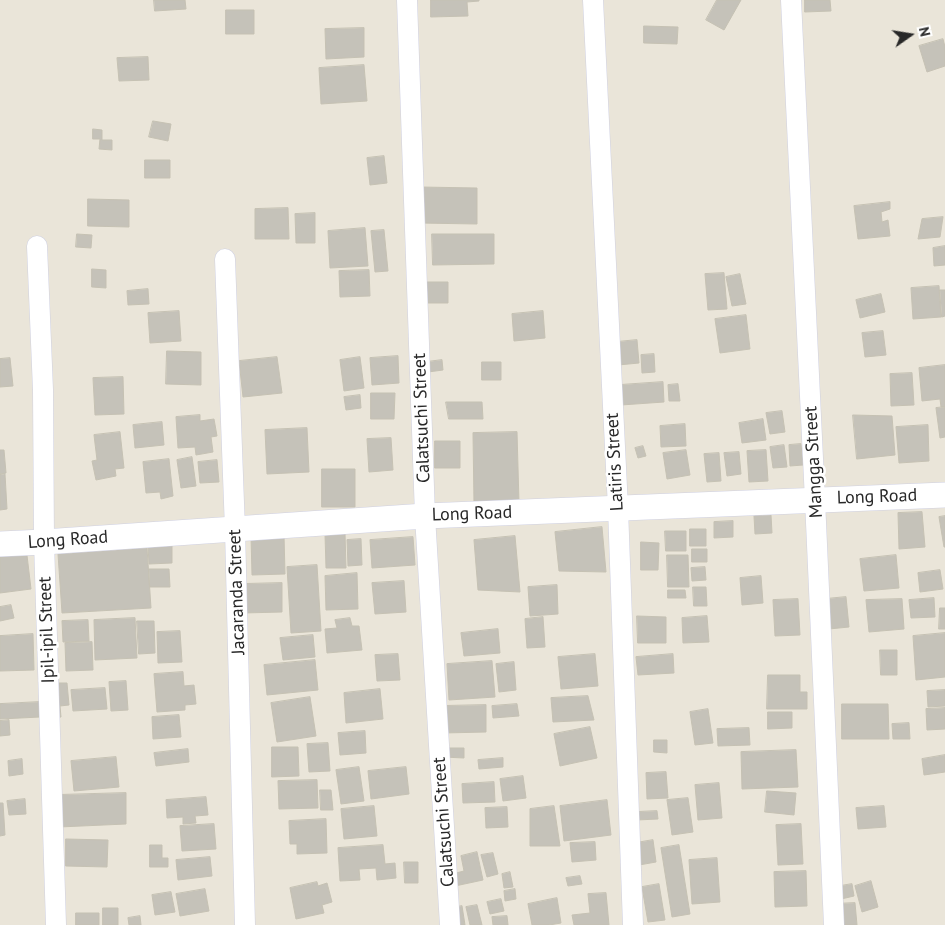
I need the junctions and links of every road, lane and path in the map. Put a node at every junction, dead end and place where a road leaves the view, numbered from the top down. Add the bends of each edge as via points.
1 (407, 0) edge
2 (592, 0) edge
3 (791, 0) edge
4 (37, 246) dead end
5 (225, 259) dead end
6 (945, 495) edge
7 (816, 500) junction
8 (618, 508) junction
9 (425, 516) junction
10 (235, 530) junction
11 (44, 542) junction
12 (0, 544) edge
13 (56, 925) edge
14 (245, 925) edge
15 (450, 925) edge
16 (633, 925) edge
17 (834, 925) edge

1 - 9 street, Calatsuchi Street
2 - 8 street, Latiris Street
3 - 7 street, Mangga Street
4 - 11 street, Ipil-ipil Street via 43,390
5 - 10 street, Jacaranda Street
6 - 7 street, Long Road
7 - 8 street, Long Road
7 - 17 street, Mangga Street
8 - 9 street, Long Road
8 - 16 street, Latiris Street
9 - 10 street, Long Road
9 - 15 street, Calatsuchi Street
10 - 11 street, Long Road
10 - 14 street, Jacaranda Street
11 - 12 street, Long Road
11 - 13 street, Ipil-ipil Street

